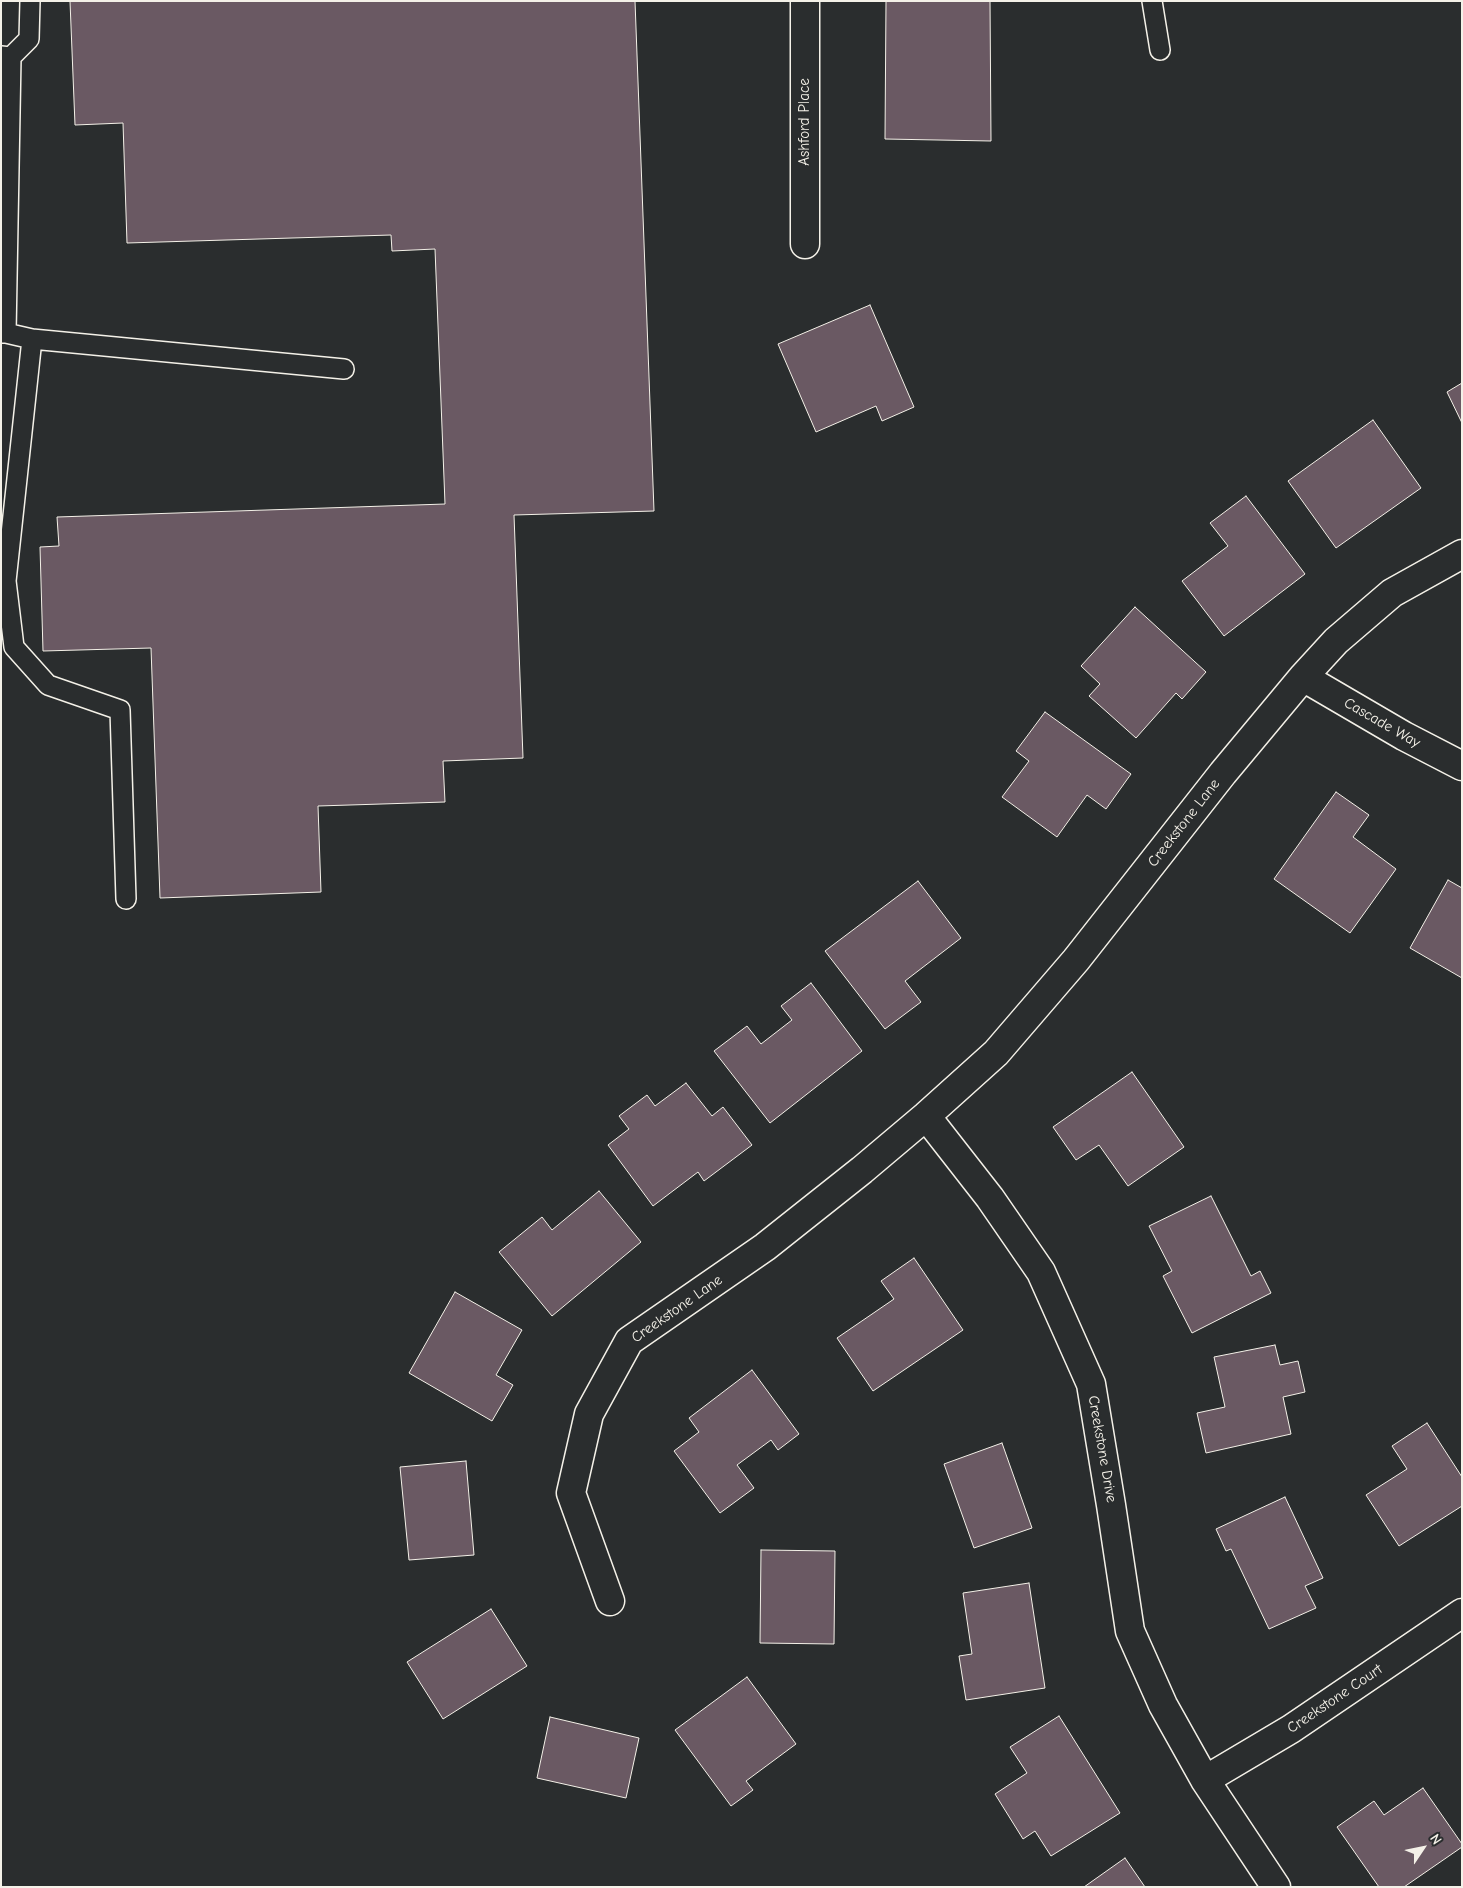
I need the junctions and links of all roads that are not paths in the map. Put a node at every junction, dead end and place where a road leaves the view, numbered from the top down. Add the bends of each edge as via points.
1 (30, 1) edge
2 (805, 1) edge
3 (1152, 1) edge
4 (1160, 50) dead end
5 (6, 57) edge
6 (804, 244) dead end
7 (4, 333) edge
8 (32, 339) junction
9 (344, 369) dead end
10 (1462, 554) edge
11 (1303, 677) junction
12 (1462, 766) edge
13 (126, 898) dead end
14 (926, 1116) junction
15 (610, 1601) dead end
16 (1462, 1613) edge
17 (1205, 1780) junction
18 (1276, 1887) edge

1 - 5 lane via 28,39
2 - 6 street, Ashford Place
3 - 4 lane
5 - 7 lane
7 - 8 lane
8 - 9 lane
8 - 13 lane via 6,581 14,647 48,685 120,710
10 - 11 street, Creekstone Lane via 1392,593 1336,642
11 - 12 street, Cascade Way
11 - 14 street, Creekstone Lane via 1015,1032
14 - 15 street, Creekstone Lane via 765,1247 629,1341 588,1414 571,1492
14 - 17 street, Creekstone Drive via 990,1198 1041,1272 1091,1384 1130,1632 1163,1705
16 - 17 street, Creekstone Court via 1291,1729
17 - 18 street, Creekstone Drive

